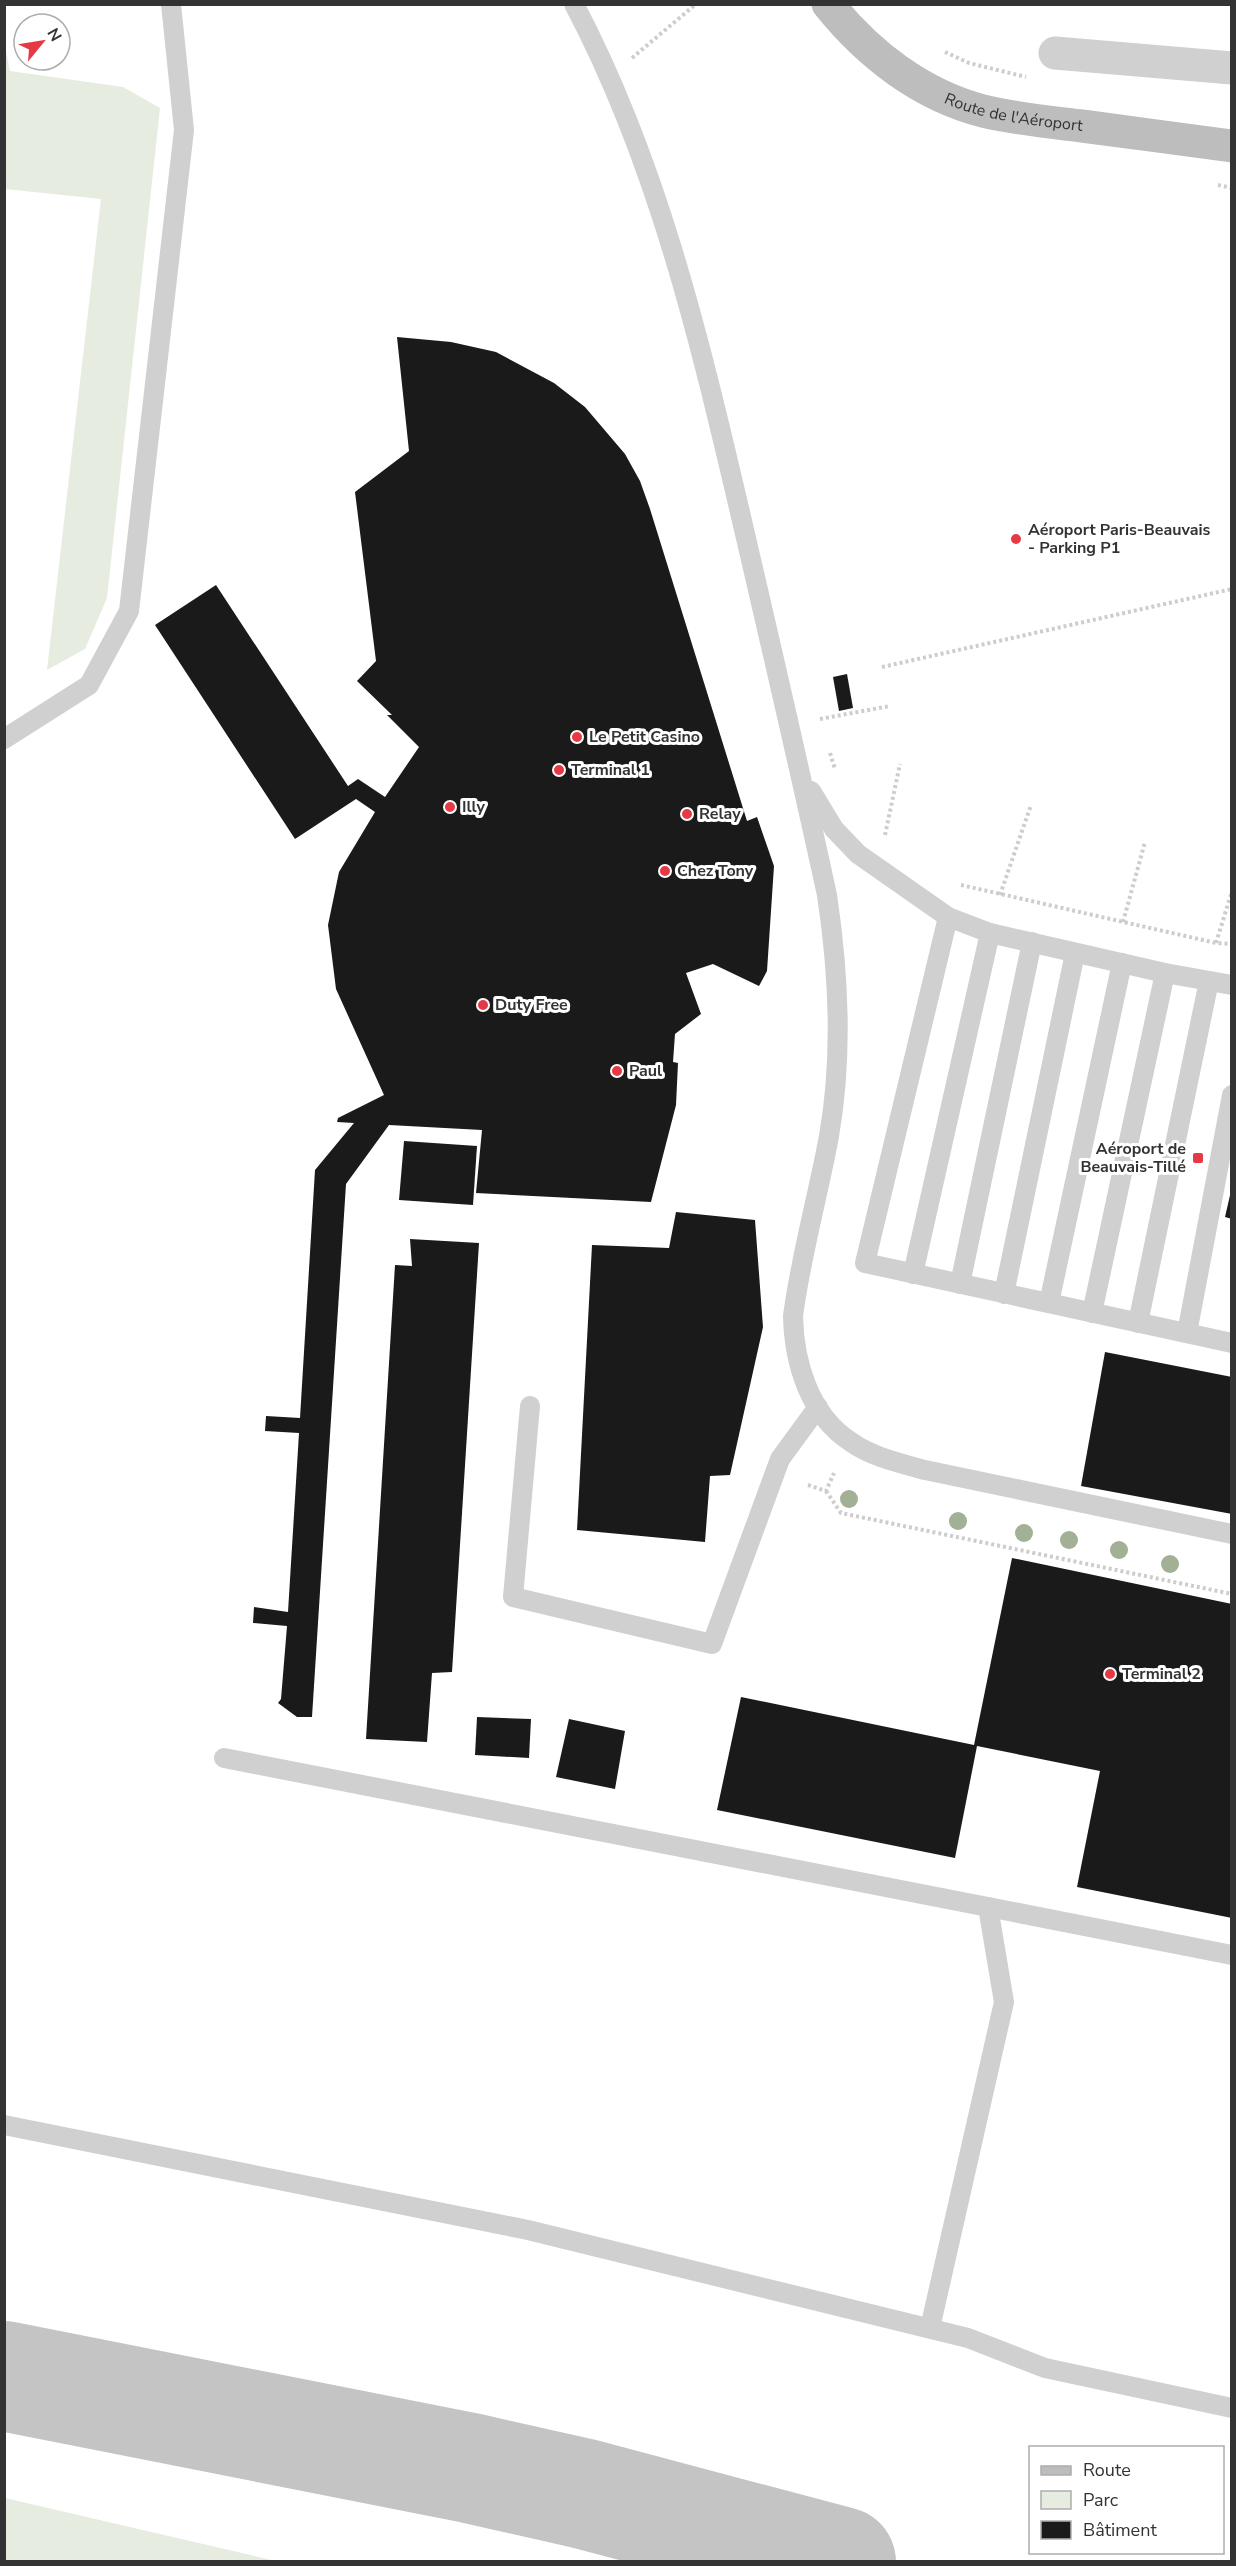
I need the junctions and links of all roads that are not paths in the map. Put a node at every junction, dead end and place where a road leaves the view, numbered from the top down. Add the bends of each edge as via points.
1 (171, 4) edge
2 (574, 4) edge
3 (828, 4) edge
4 (1055, 52) dead end
5 (1232, 69) edge
6 (1232, 146) edge
7 (4, 739) edge
8 (799, 764) junction
9 (948, 917) junction
10 (990, 933) junction
11 (1032, 942) junction
12 (1075, 953) junction
13 (1122, 963) junction
14 (1165, 973) junction
15 (1209, 981) junction
16 (1232, 985) edge
17 (1232, 1095) edge
18 (913, 1274) junction
19 (960, 1284) junction
20 (1004, 1294) junction
21 (1049, 1303) junction
22 (1092, 1313) junction
23 (1138, 1323) junction
24 (1188, 1333) junction
25 (1232, 1343) edge
26 (530, 1406) dead end
27 (818, 1407) junction
28 (1232, 1534) edge
29 (224, 1758) dead end
30 (988, 1907) junction
31 (1232, 1955) edge
32 (4, 2125) edge
33 (930, 2328) junction
34 (1232, 2409) edge

1 - 7 lane via 184,130 129,611 89,685
2 - 8 lane via 631,132 654,195 707,372
3 - 6 street, Route de l'Aéroport via 846,27 883,60 924,88 955,102 1007,116
4 - 5 street
8 - 9 lane via 814,799 834,829 858,854
8 - 27 lane via 834,937 838,1016 829,1135 793,1316 798,1362
9 - 10 lane
9 - 18 lane via 865,1263
10 - 11 lane
10 - 18 lane
11 - 12 lane
11 - 19 lane
12 - 13 lane
12 - 20 lane
13 - 14 lane
13 - 21 lane
14 - 15 lane
14 - 22 lane
15 - 16 lane
15 - 23 lane
17 - 24 lane
18 - 19 lane
19 - 20 lane
20 - 21 lane
21 - 22 lane
22 - 23 lane
23 - 24 lane
24 - 25 lane
26 - 27 lane via 513,1598 712,1644 780,1459
27 - 28 lane via 850,1442 895,1461
29 - 30 lane
30 - 31 lane
30 - 33 lane via 1004,2002
32 - 33 lane via 528,2230
33 - 34 lane via 968,2338 1045,2368

